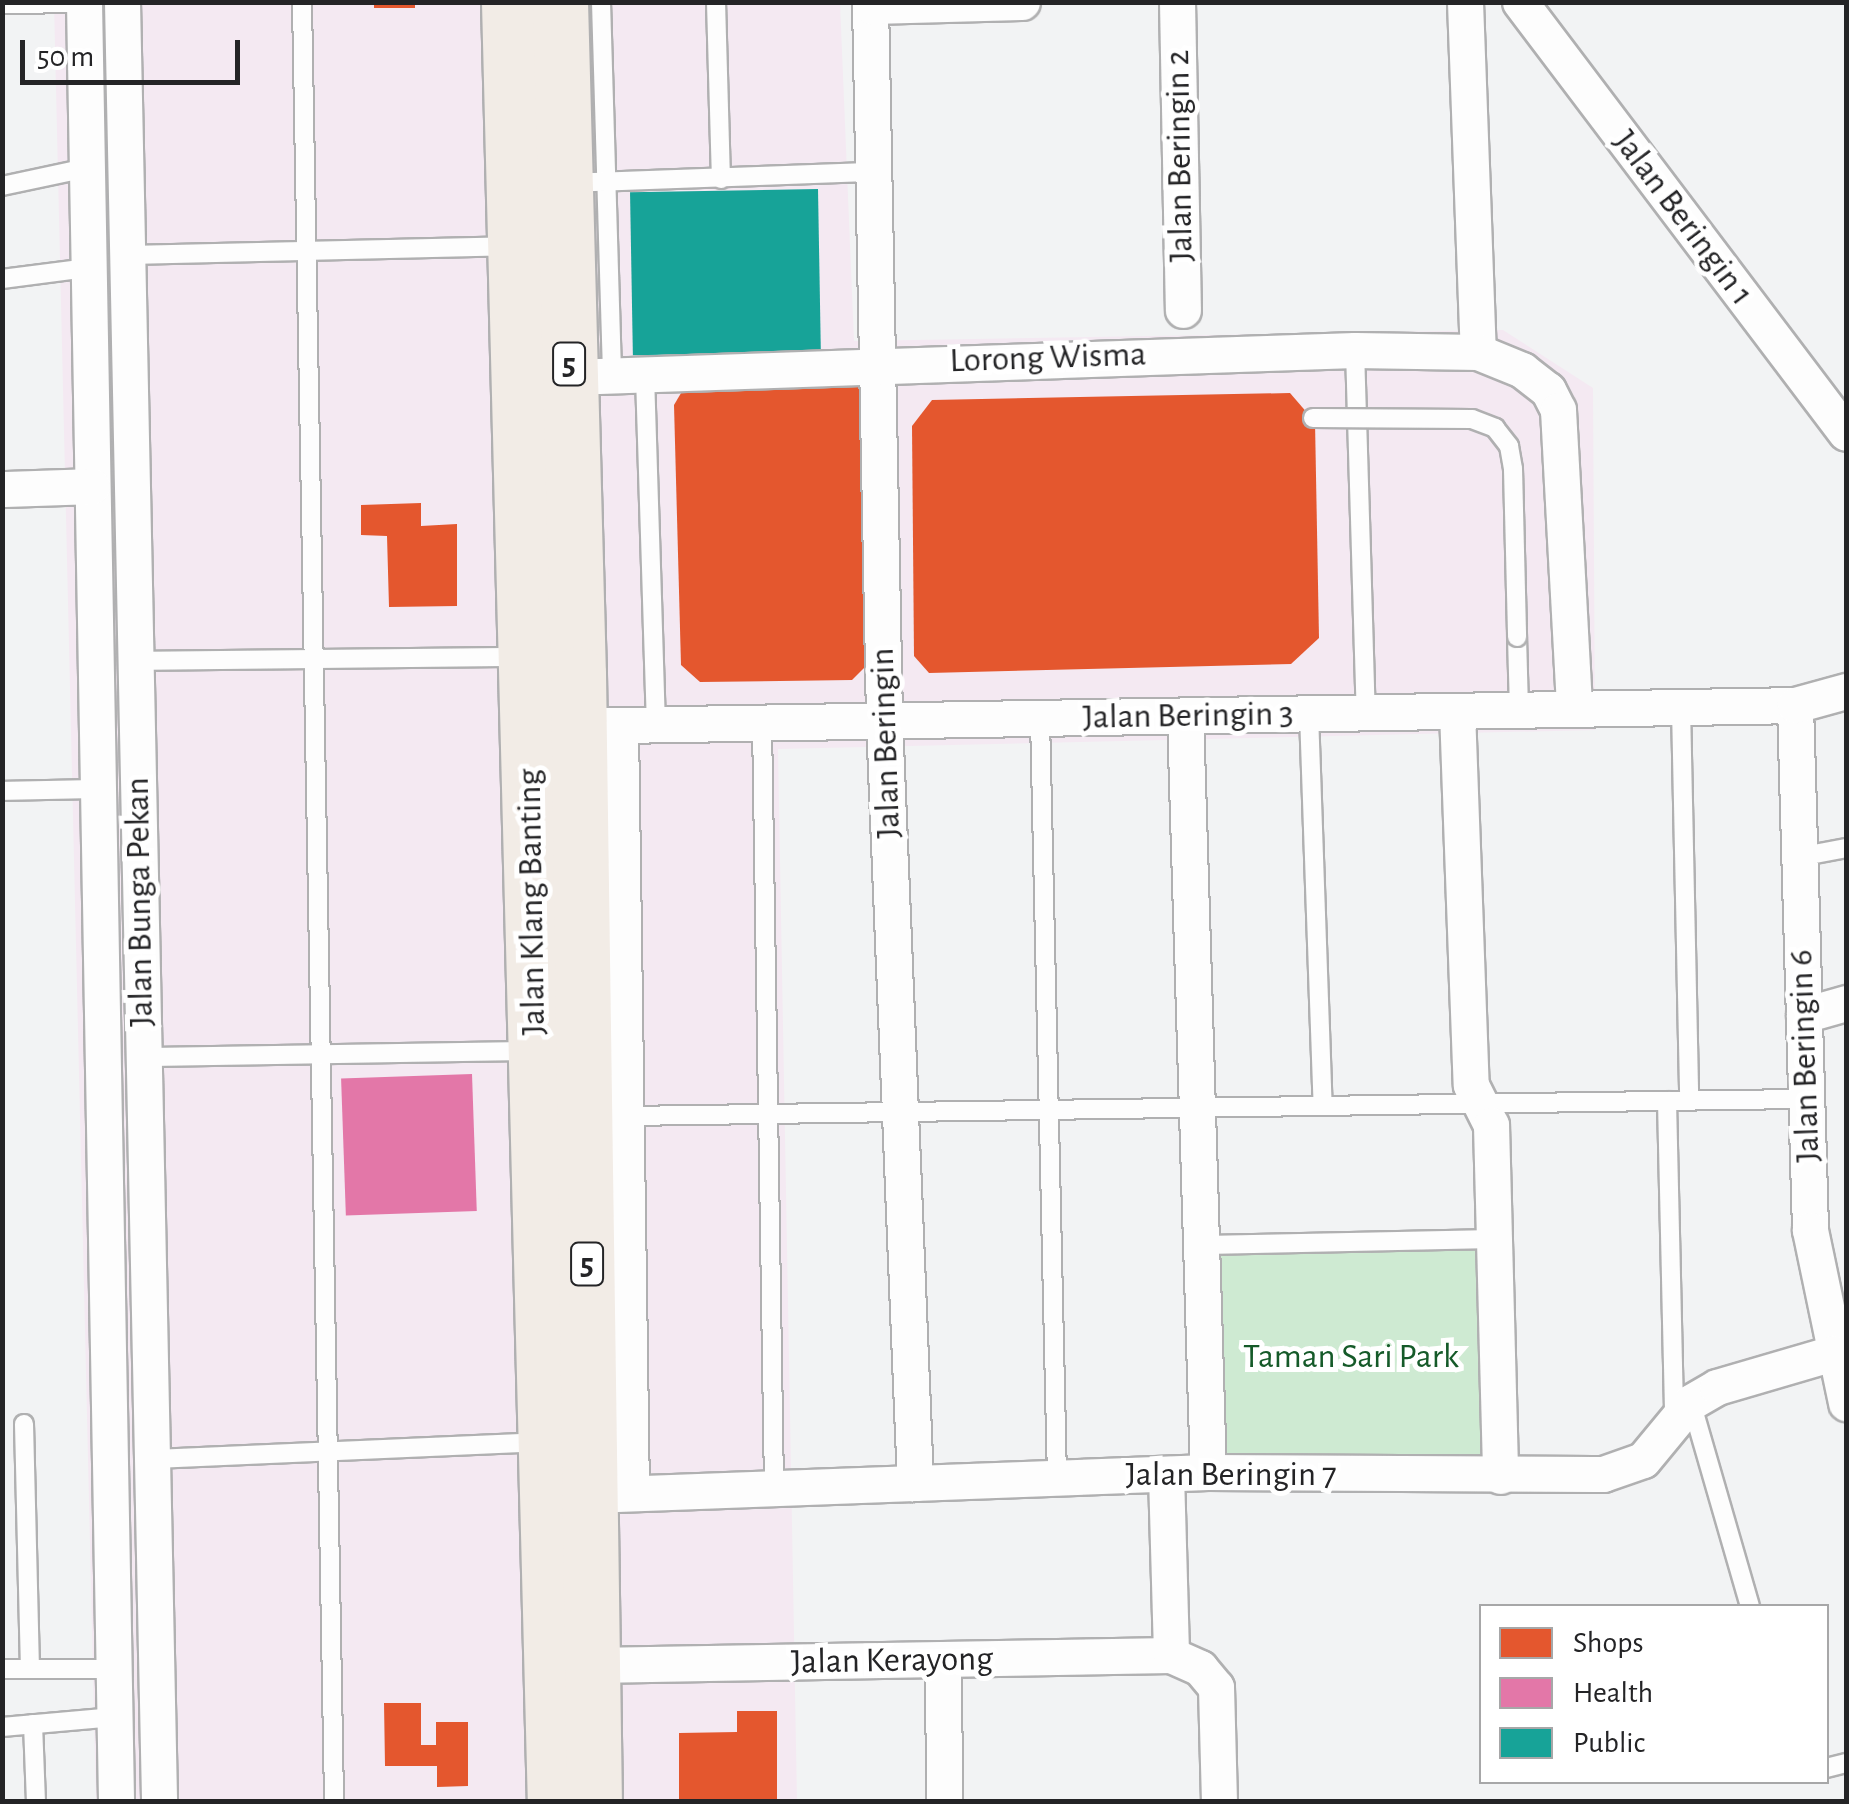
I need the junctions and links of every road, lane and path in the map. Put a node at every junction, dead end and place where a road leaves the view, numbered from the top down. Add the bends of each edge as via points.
1 (85, 2) edge
2 (122, 2) edge
3 (302, 2) edge
4 (510, 2) edge
5 (560, 2) edge
6 (602, 2) edge
7 (716, 2) edge
8 (1022, 2) edge
9 (1177, 2) edge
10 (1465, 2) edge
11 (1520, 2) edge
12 (1012, 3) edge
13 (2, 4) edge
14 (870, 4) edge
15 (87, 168) junction
16 (874, 172) junction
17 (720, 179) junction
18 (586, 183) junction
19 (2, 186) edge
20 (516, 246) junction
21 (307, 251) junction
22 (127, 255) junction
23 (88, 268) junction
24 (2, 279) edge
25 (1183, 310) dead end
26 (1355, 350) junction
27 (1478, 352) junction
28 (877, 363) junction
29 (609, 376) junction
30 (1314, 418) dead end
31 (1846, 433) edge
32 (92, 486) junction
33 (2, 488) edge
34 (314, 658) junction
35 (526, 658) junction
36 (136, 661) junction
37 (1846, 692) edge
38 (1795, 705) junction
39 (1682, 707) junction
40 (1574, 709) junction
41 (1519, 710) junction
42 (1457, 711) junction
43 (1366, 712) junction
44 (1309, 714) junction
45 (1185, 716) junction
46 (1040, 718) junction
47 (884, 720) junction
48 (762, 722) junction
49 (656, 724) junction
50 (576, 726) junction
51 (138, 788) junction
52 (98, 789) junction
53 (2, 791) edge
54 (1846, 848) edge
55 (1799, 857) junction
56 (1846, 1004) edge
57 (1804, 1015) junction
58 (536, 1051) junction
59 (320, 1056) junction
60 (144, 1057) junction
61 (1806, 1099) junction
62 (1667, 1101) junction
63 (1689, 1101) junction
64 (1484, 1105) junction
65 (1323, 1106) junction
66 (1197, 1108) junction
67 (1048, 1110) junction
68 (904, 1112) junction
69 (768, 1114) junction
70 (626, 1116) junction
71 (1498, 1239) junction
72 (1202, 1245) junction
73 (1836, 1342) edge
74 (1846, 1403) edge
75 (1682, 1412) junction
76 (24, 1424) dead end
77 (546, 1442) junction
78 (328, 1451) junction
79 (152, 1459) junction
80 (1208, 1472) junction
81 (1166, 1474) junction
82 (1500, 1476) junction
83 (1058, 1478) junction
84 (915, 1483) junction
85 (774, 1488) junction
86 (611, 1494) junction
87 (1749, 1604) edge
88 (1180, 1659) junction
89 (942, 1660) junction
90 (592, 1665) junction
91 (30, 1668) junction
92 (2, 1669) edge
93 (114, 1670) junction
94 (114, 1716) junction
95 (32, 1724) junction
96 (2, 1727) edge
97 (36, 1802) edge
98 (116, 1802) edge
99 (159, 1802) edge
100 (334, 1802) edge
101 (556, 1802) edge
102 (594, 1802) edge
103 (944, 1802) edge
104 (1218, 1802) edge

1 - 13 lane
1 - 15 street, Jalan Bunga Pekan
2 - 22 street, Jalan Bunga Pekan
3 - 21 lane
4 - 20 highway, Jalan Klang Banting / 5
5 - 18 highway, Jalan Klang Banting / 5
6 - 18 lane
7 - 17 lane
8 - 12 street
9 - 25 street, Jalan Beringin 2
10 - 27 street
11 - 31 street, Jalan Beringin 1
12 - 14 street
14 - 16 street, Jalan Beringin
15 - 19 lane
15 - 23 street, Jalan Bunga Pekan
16 - 17 lane
16 - 28 street, Jalan Beringin
17 - 18 lane
18 - 29 highway, Jalan Klang Banting / 5
20 - 21 lane
20 - 35 highway, Jalan Klang Banting / 5
21 - 22 lane
21 - 34 lane
22 - 36 street, Jalan Bunga Pekan
23 - 24 lane
23 - 32 street, Jalan Bunga Pekan
26 - 27 street, Lorong Wisma
26 - 28 street, Lorong Wisma
26 - 43 lane
27 - 40 street, Lorong Wisma via 1522,370 1548,390 1558,410
28 - 29 street, Lorong Wisma
28 - 47 street, Jalan Beringin
29 - 49 lane
29 - 50 highway, Jalan Klang Banting / 5
30 - 41 lane, bridge via 1472,419 1495,428 1509,446
32 - 33 street
32 - 52 street, Jalan Bunga Pekan
34 - 35 lane
34 - 36 lane
34 - 59 lane
35 - 50 highway, Jalan Klang Banting / 5
36 - 51 street, Jalan Bunga Pekan
37 - 38 street, Jalan Beringin 3
38 - 39 street, Jalan Beringin 3
38 - 55 street, Jalan Beringin 6
39 - 40 street, Jalan Beringin 3
39 - 63 lane
40 - 41 street, Jalan Beringin 3
41 - 42 street, Jalan Beringin 3
42 - 43 street, Jalan Beringin 3
42 - 64 street via 1470,1085
43 - 44 street, Jalan Beringin 3
44 - 45 street, Jalan Beringin 3
44 - 65 lane
45 - 46 street, Jalan Beringin 3
45 - 66 street
46 - 47 street, Jalan Beringin 3
46 - 67 lane
47 - 48 street, Jalan Beringin 3
47 - 68 street, Jalan Beringin
48 - 49 street, Jalan Beringin 3
48 - 69 lane
49 - 50 street, Jalan Beringin 3
50 - 58 highway, Jalan Klang Banting / 5
50 - 70 street
50 - 86 highway, Jalan Klang Banting / 5
51 - 52 street
51 - 60 street, Jalan Bunga Pekan
52 - 53 lane
52 - 93 street, Jalan Bunga Pekan
54 - 55 lane
55 - 57 street, Jalan Beringin 6
56 - 57 street
57 - 61 street, Jalan Beringin 6
58 - 59 lane
58 - 77 highway, Jalan Klang Banting / 5
59 - 60 lane
59 - 78 lane
60 - 79 street, Jalan Bunga Pekan
61 - 63 lane
61 - 73 street, Jalan Beringin 6 via 1810,1230
62 - 63 lane
62 - 64 lane
62 - 75 lane
64 - 65 lane
64 - 71 street via 1492,1125
65 - 66 lane
66 - 67 lane
66 - 72 street
67 - 68 lane
67 - 83 lane
68 - 69 lane
68 - 84 street, Jalan Beringin
69 - 70 lane
69 - 85 lane
70 - 86 street
71 - 72 lane
71 - 82 street
72 - 80 street
73 - 74 street, Jalan Beringin 6
73 - 75 street, Jalan Beringin 7 via 1718,1386
75 - 82 street, Jalan Beringin 7 via 1630,1468
75 - 87 lane
76 - 91 lane
77 - 78 lane
77 - 101 highway, Jalan Klang Banting / 5
78 - 79 lane
78 - 100 lane
79 - 99 street, Jalan Bunga Pekan
80 - 81 street, Jalan Beringin 7
80 - 82 street, Jalan Beringin 7
81 - 83 street, Jalan Beringin 7
81 - 88 street
83 - 84 street, Jalan Beringin 7
84 - 85 street, Jalan Beringin 7
85 - 86 street, Jalan Beringin 7
86 - 90 highway, Jalan Klang Banting / 5
88 - 89 street, Jalan Kerayong
88 - 104 street via 1216,1687
89 - 90 street, Jalan Kerayong
89 - 103 street
90 - 102 highway, Jalan Klang Banting / 5
91 - 92 lane
91 - 93 lane
93 - 94 street, Jalan Bunga Pekan
94 - 95 lane
94 - 98 street, Jalan Bunga Pekan
95 - 96 lane
95 - 97 lane

